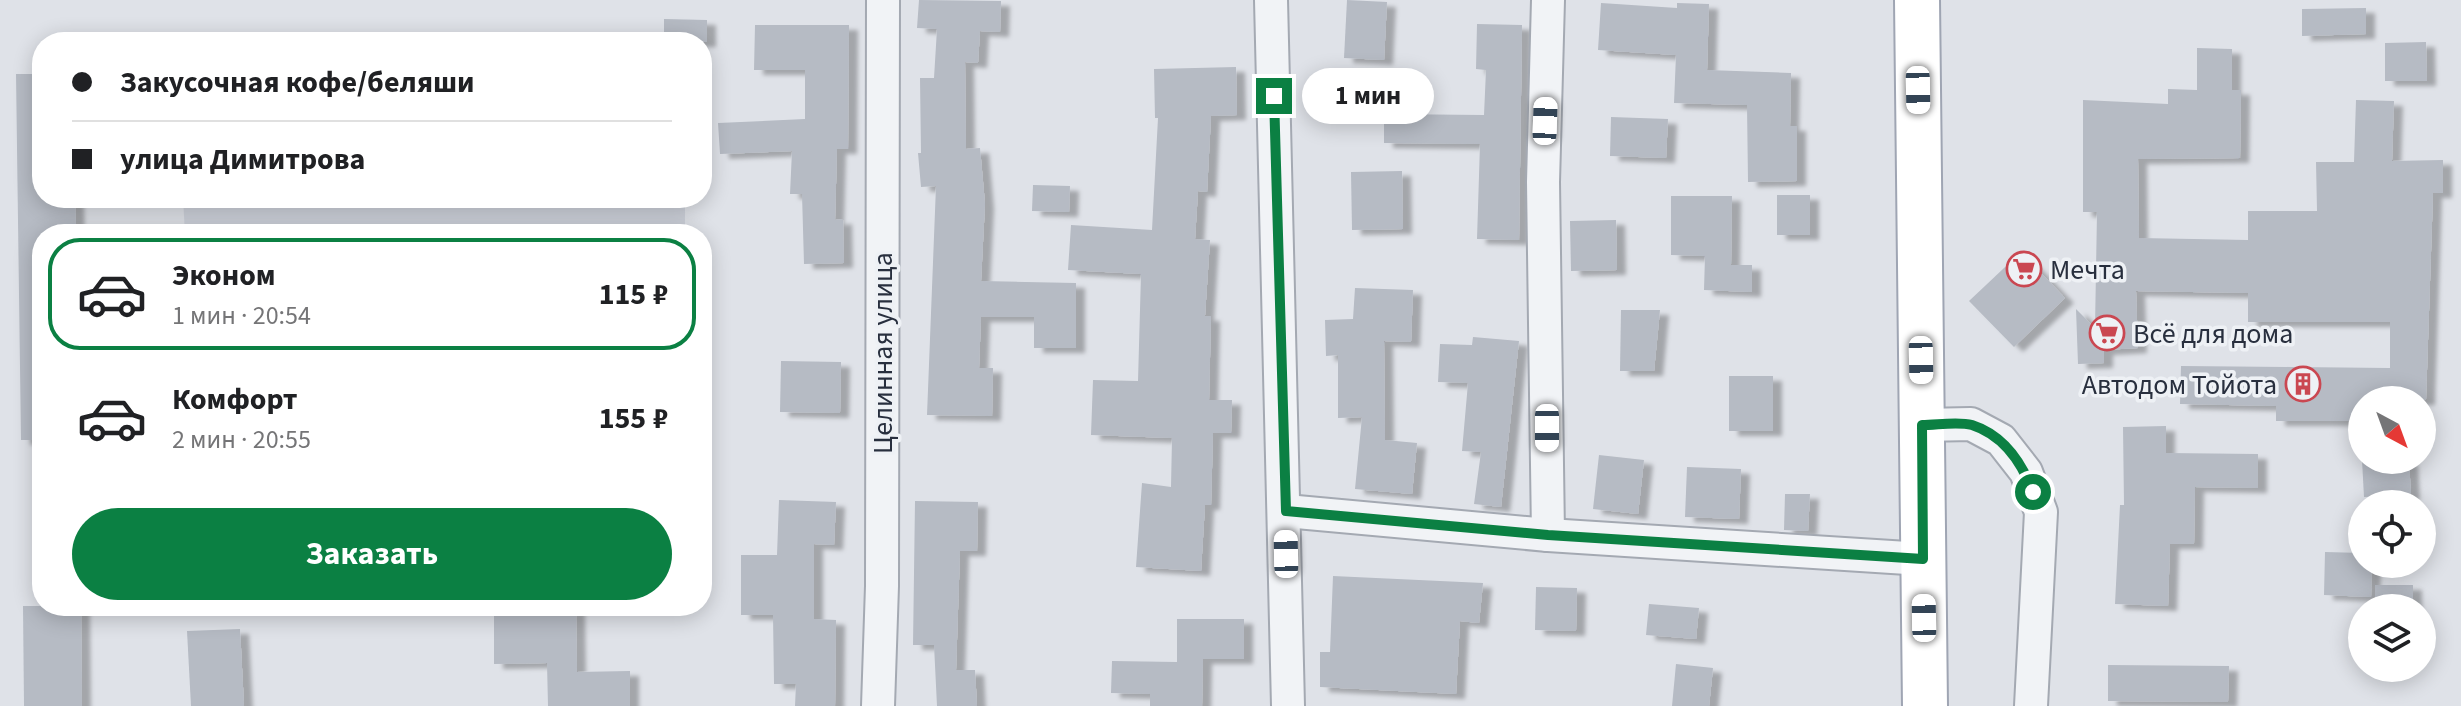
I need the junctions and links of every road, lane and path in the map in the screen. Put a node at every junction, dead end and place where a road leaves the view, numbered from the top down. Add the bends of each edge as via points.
1 (883, 0) edge
2 (1271, 0) edge
3 (1548, 0) edge
4 (1917, 0) edge
5 (1922, 425) junction
6 (1286, 511) junction
7 (1548, 535) junction
8 (1923, 559) junction
9 (878, 706) edge
10 (1288, 706) edge
11 (1925, 706) edge
12 (2031, 706) edge

1 - 9 street, Целинная улица
2 - 6 street
3 - 7 street via 1543,182
4 - 5 main road
5 - 8 main road
5 - 12 street via 1971,424 2001,440 2026,472 2041,512
6 - 7 street
6 - 10 street
7 - 8 street
8 - 11 main road

